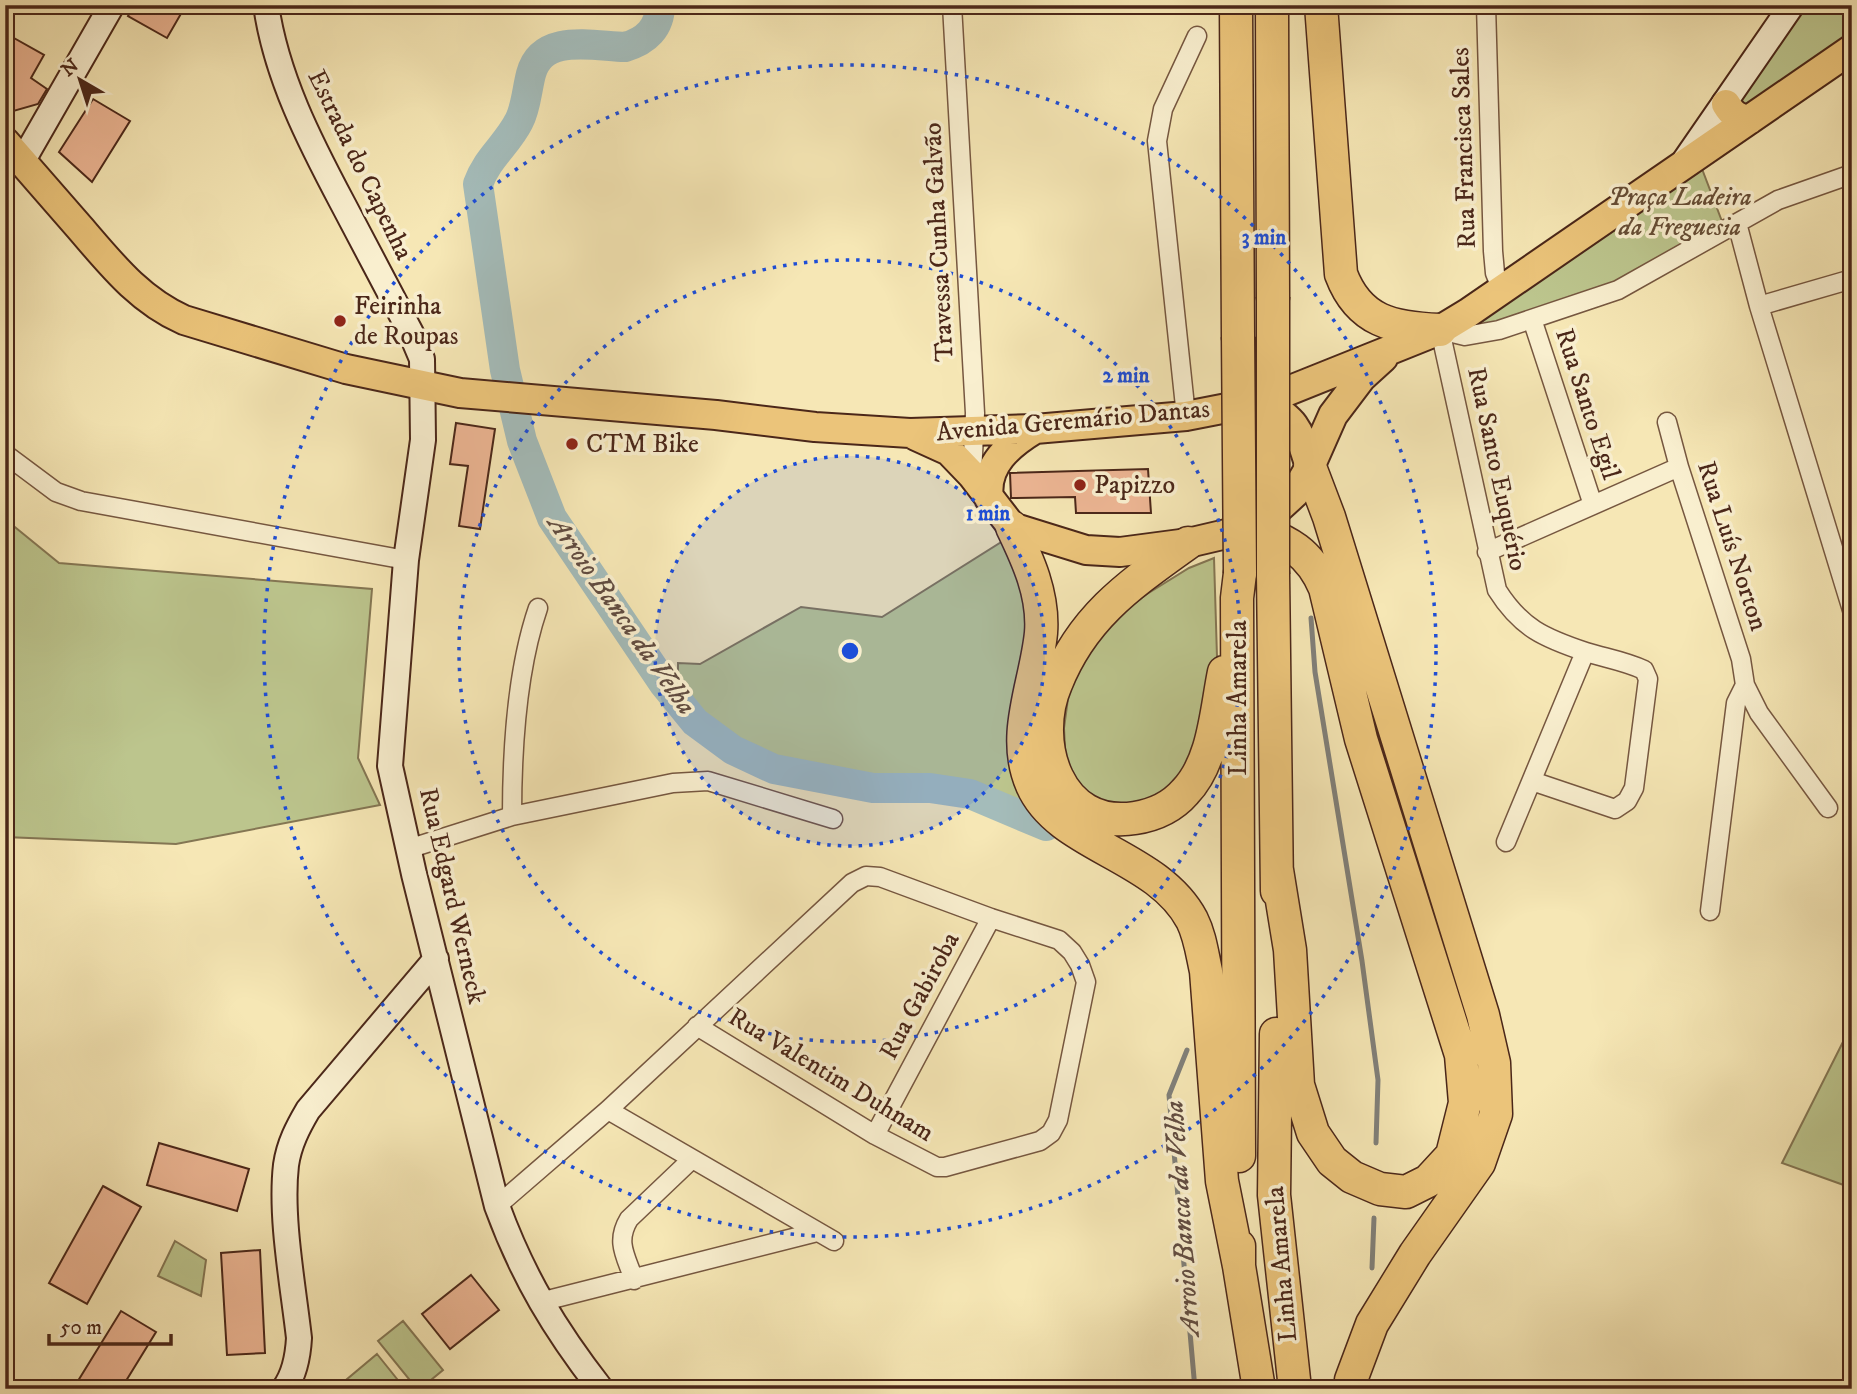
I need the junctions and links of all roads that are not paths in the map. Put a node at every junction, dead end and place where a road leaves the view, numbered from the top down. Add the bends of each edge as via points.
1 (112, 5) edge
2 (266, 5) edge
3 (952, 5) edge
4 (1236, 5) edge
5 (1272, 5) edge
6 (1321, 5) edge
7 (1486, 5) edge
8 (1792, 5) edge
9 (1197, 36) dead end
10 (1852, 49) edge
11 (1726, 104) junction
12 (1749, 120) junction
13 (14, 152) edge
14 (1678, 168) junction
15 (1852, 174) edge
16 (1737, 223) junction
17 (1852, 279) edge
18 (1501, 288) junction
19 (1759, 306) junction
20 (1532, 319) junction
21 (1440, 330) junction
22 (1393, 348) junction
23 (423, 386) junction
24 (1263, 401) junction
25 (1186, 416) junction
26 (1667, 422) dead end
27 (1035, 429) junction
28 (973, 432) junction
29 (910, 433) junction
30 (5, 454) edge
31 (1310, 467) junction
32 (1679, 467) junction
33 (972, 475) junction
34 (989, 498) junction
35 (1593, 505) junction
36 (1012, 527) junction
37 (1252, 528) junction
38 (1188, 543) junction
39 (1487, 552) junction
40 (406, 560) junction
41 (1238, 586) junction
42 (538, 608) dead end
43 (1852, 610) edge
44 (1585, 652) junction
45 (1745, 685) junction
46 (1532, 782) junction
47 (1828, 808) dead end
48 (512, 817) junction
49 (833, 818) dead end
50 (1506, 842) dead end
51 (408, 849) junction
52 (1277, 870) junction
53 (1710, 911) dead end
54 (991, 918) junction
55 (436, 959) junction
56 (697, 1026) junction
57 (608, 1110) junction
58 (875, 1135) junction
59 (692, 1159) junction
60 (497, 1206) junction
61 (817, 1232) junction
62 (834, 1241) dead end
63 (1239, 1266) junction
64 (634, 1280) junction
65 (540, 1302) junction
66 (284, 1389) edge
67 (601, 1389) edge
68 (1259, 1389) edge
69 (1295, 1389) edge
70 (1350, 1389) edge

1 - 13 street
2 - 23 street, Estrada do Capenha via 285,79 320,159 411,333 422,359
3 - 28 street, Travessa Cunha Galvão
4 - 41 highway, Linha Amarela, bridge
5 - 52 highway, Linha Amarela, bridge
6 - 21 highway via 1341,274 1358,305 1371,315 1398,327
7 - 18 street, Rua Francisca Sales via 1493,250
8 - 11 street
9 - 25 street via 1163,109 1157,141
10 - 12 main road, Avenida Geremário Dantas
11 - 12 main road
11 - 14 street
12 - 14 main road, Avenida Geremário Dantas
13 - 23 main road, Avenida Geremário Dantas via 120,274 164,311 346,369
14 - 18 main road, Avenida Geremário Dantas
15 - 16 street via 1778,200
16 - 19 street
16 - 20 street via 1618,290
17 - 19 street
18 - 21 main road, Avenida Geremário Dantas
19 - 43 street
20 - 21 street via 1465,336
20 - 35 street, Rua Santo Egil
21 - 22 main road, Avenida Geremário Dantas
21 - 39 street, Rua Santo Euquério
22 - 24 main road, Avenida Geremário Dantas
22 - 31 main road, Avenida Geremário Dantas via 1345,397
23 - 29 main road, Avenida Geremário Dantas
23 - 40 street, Rua Edgard Werneck via 422,448
24 - 25 main road, Avenida Geremário Dantas
24 - 31 main road via 1298,429
25 - 27 main road, Avenida Geremário Dantas
26 - 32 street, Rua Luís Norton
27 - 28 main road, Avenida Geremário Dantas
27 - 34 main road via 1017,440 996,464 987,485
28 - 29 main road, Avenida Geremário Dantas
28 - 33 street, Travessa Cunha Galvão
29 - 33 main road, Avenida Geremário Dantas via 948,451
30 - 40 street via 56,492 81,501
31 - 37 main road, Avenida Geremário Dantas via 1294,494
31 - 70 highway via 1483,1015 1494,1063 1496,1114 1479,1163 1372,1324
32 - 35 street
32 - 45 street, Rua Luís Norton
33 - 34 main road, Avenida Geremário Dantas
34 - 36 main road, Avenida Geremário Dantas
35 - 39 street
36 - 38 main road, Avenida Geremário Dantas via 1086,550 1120,552
36 - 63 highway via 1034,576 1040,604 1041,632 1023,741 1032,786 1071,828 1165,886 1187,911 1199,938 1206,971 1222,1181
37 - 38 main road, Avenida Geremário Dantas
37 - 52 highway via 1302,553 1325,588 1361,739 1461,1055 1465,1103 1452,1155 1428,1181 1406,1192 1380,1189 1352,1177 1332,1161 1313,1133 1298,1085 1290,950
38 - 41 highway via 1108,604 1087,629 1055,686 1049,709 1051,763 1070,799 1105,818 1129,819 1150,816 1186,791 1211,742
39 - 44 street, Rua Santo Euquério via 1497,590 1511,612 1532,630
40 - 51 street, Rua Edgard Werneck via 390,766
41 - 63 highway, Linha Amarela
42 - 48 street via 527,642 512,771
44 - 46 street
44 - 46 street, Rua Santo Euquério via 1632,664 1644,670 1648,679 1634,788 1627,801 1615,808
45 - 47 street, Rua Luís Norton via 1759,713
45 - 53 street, Rua Luís Norton via 1736,703
46 - 50 street
48 - 49 street via 673,783 708,781
48 - 51 street
51 - 55 street, Rua Edgard Werneck
52 - 69 highway, Linha Amarela via 1274,1195
54 - 56 street, Rua Valentim Duhnam via 880,877 866,876 852,883
54 - 58 street, Rua Gabiroba
54 - 58 street, Rua Valentim Duhnam via 1059,940 1072,952 1086,982 1058,1120 1040,1142 945,1167
55 - 60 street, Rua Edgard Werneck
55 - 66 street via 308,1110 294,1135 286,1163 285,1193 299,1338 298,1355
56 - 57 street, Rua Valentim Duhnam
56 - 58 street, Rua Valentim Duhnam
57 - 59 street
57 - 60 street, Rua Valentim Duhnam
59 - 61 street
59 - 64 street via 622,1230 621,1241
60 - 65 street, Rua Edgard Werneck via 512,1249
61 - 62 street
61 - 64 street
63 - 68 highway, Linha Amarela
64 - 65 street
65 - 67 street, Rua Edgard Werneck

